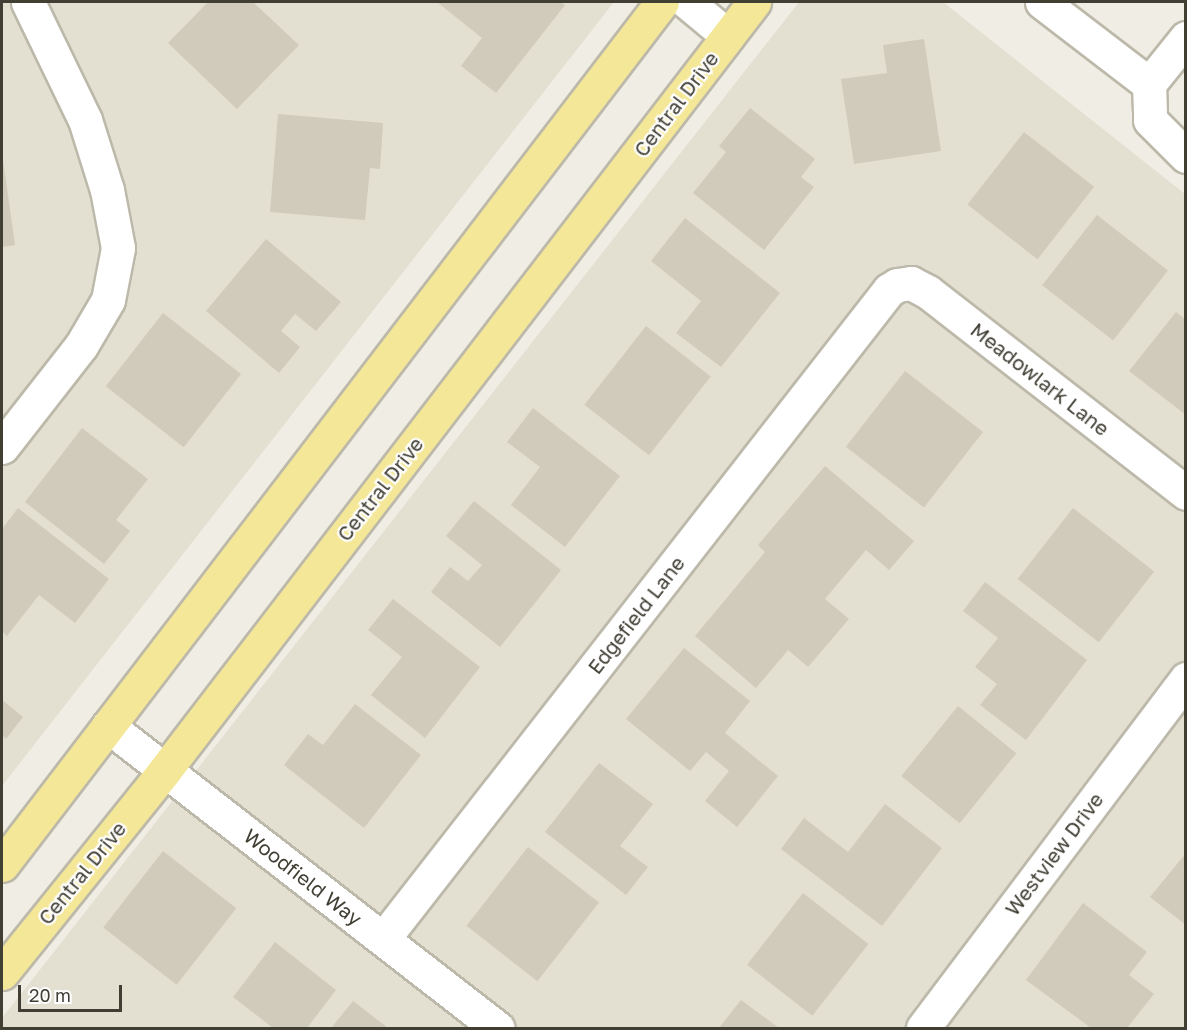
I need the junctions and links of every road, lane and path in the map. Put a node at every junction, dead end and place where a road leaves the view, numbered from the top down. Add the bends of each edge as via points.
1 (28, 2) edge
2 (662, 2) edge
3 (687, 2) edge
4 (754, 2) edge
5 (1042, 2) edge
6 (728, 36) junction
7 (1185, 38) edge
8 (1149, 84) junction
9 (1185, 156) edge
10 (889, 290) joint
11 (2, 447) edge
12 (1185, 493) edge
13 (1185, 679) edge
14 (108, 726) junction
15 (165, 770) junction
16 (2, 865) edge
17 (383, 939) junction
18 (2, 973) edge
19 (498, 1029) edge
20 (923, 1029) edge

1 - 11 street via 85,120 107,190 118,248 108,300 98,318 81,346
2 - 14 main road
3 - 6 street
4 - 6 main road, Central Drive
5 - 8 street
6 - 15 main road, Central Drive
7 - 8 street
8 - 9 street via 1150,120
10 - 12 street, Meadowlark Lane via 910,283 928,292
10 - 17 street, Edgefield Lane
13 - 20 street, Westview Drive
14 - 15 street, Woodfield Way
14 - 16 main road
15 - 17 street, Woodfield Way
15 - 18 main road, Central Drive
17 - 19 street, Woodfield Way

